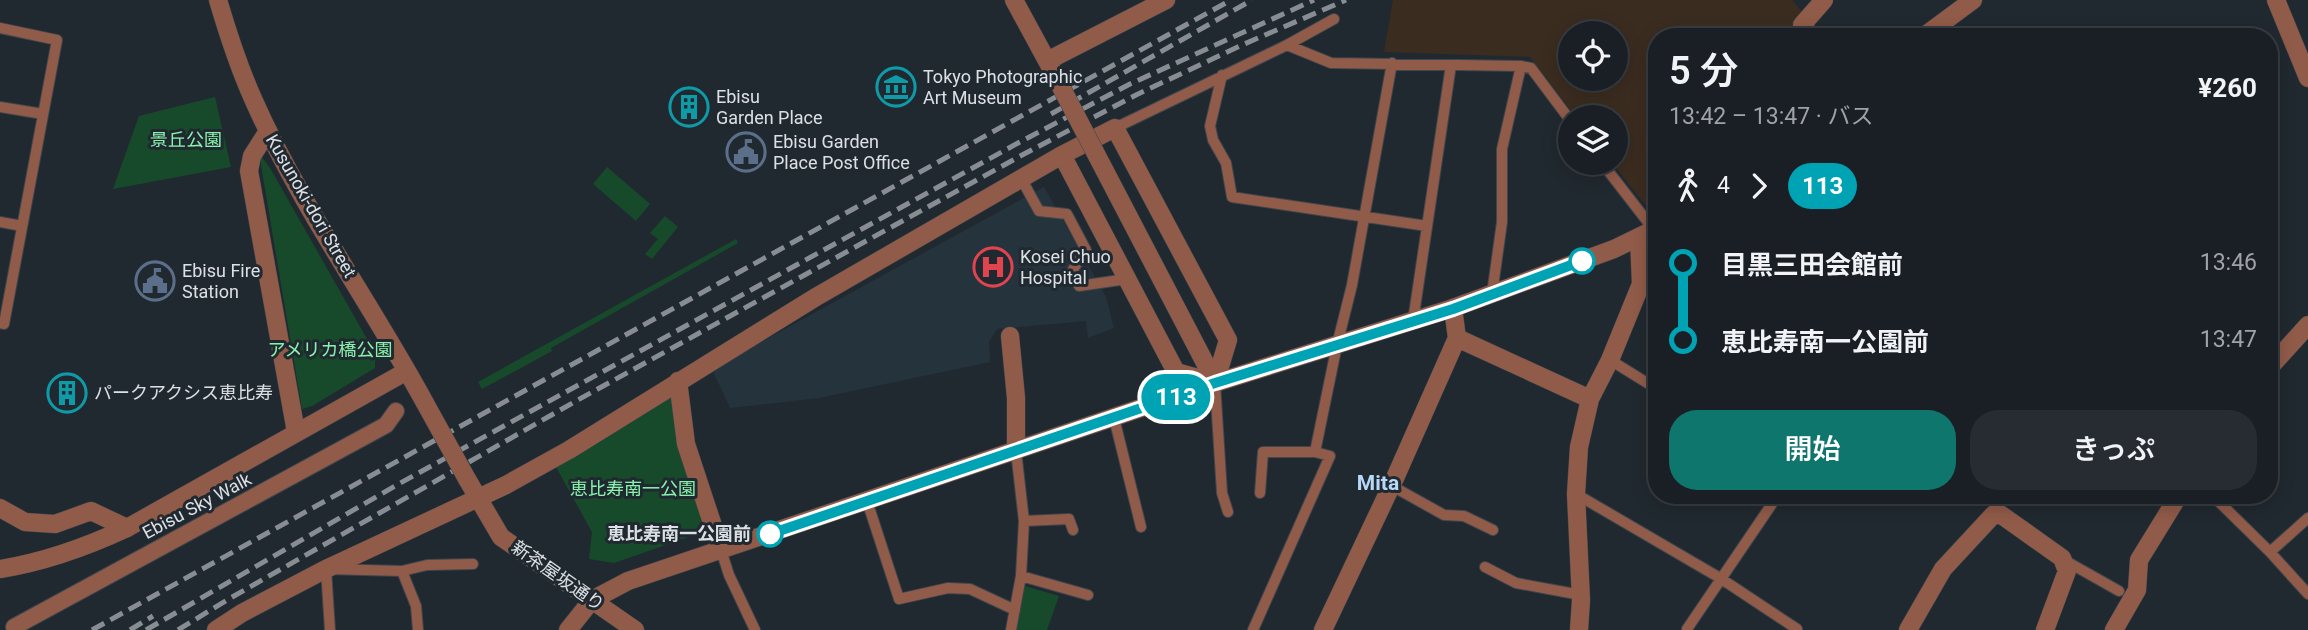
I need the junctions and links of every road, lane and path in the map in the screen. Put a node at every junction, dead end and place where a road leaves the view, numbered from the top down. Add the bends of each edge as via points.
1 (218, 0) edge
2 (1014, 0) edge
3 (1166, 0) edge
4 (1824, 0) edge
5 (1973, 0) edge
6 (2276, 0) edge
7 (1334, 19) dead end
8 (0, 28) edge
9 (1804, 28) edge
10 (1935, 28) edge
11 (1287, 45) junction
12 (1047, 61) junction
13 (1392, 63) junction
14 (1451, 65) junction
15 (1521, 66) junction
16 (1222, 75) junction
17 (2308, 78) edge
18 (1559, 105) edge
19 (0, 107) edge
20 (43, 114) junction
21 (1115, 128) junction
22 (268, 131) junction
23 (1062, 155) junction
24 (1610, 175) edge
25 (1022, 180) junction
26 (1363, 216) junction
27 (0, 222) edge
28 (22, 226) junction
29 (1427, 226) junction
30 (1648, 229) edge
31 (1648, 233) edge
32 (1648, 237) edge
33 (1127, 279) junction
34 (1492, 294) junction
35 (1453, 309) junction
36 (1413, 321) junction
37 (0, 323) edge
38 (2308, 325) edge
39 (1010, 336) dead end
40 (1457, 338) junction
41 (1337, 345) junction
42 (2278, 358) edge
43 (1610, 360) junction
44 (407, 371) junction
45 (678, 381) junction
46 (1215, 383) junction
47 (1648, 383) edge
48 (1590, 399) junction
49 (396, 411) dead end
50 (1114, 418) junction
51 (296, 432) junction
52 (1016, 451) junction
53 (1315, 452) junction
54 (467, 479) joint
55 (1392, 486) junction
56 (1259, 493) dead end
57 (1576, 494) junction
58 (478, 498) junction
59 (867, 501) junction
60 (1772, 504) edge
61 (2173, 504) edge
62 (2221, 504) edge
63 (0, 508) edge
64 (1228, 512) dead end
65 (2308, 518) edge
66 (1024, 521) junction
67 (1141, 527) dead end
68 (127, 528) junction
69 (1073, 530) dead end
70 (1493, 530) dead end
71 (721, 550) junction
72 (2270, 552) junction
73 (2062, 558) junction
74 (473, 564) dead end
75 (1485, 567) dead end
76 (0, 569) edge
77 (326, 569) junction
78 (402, 571) junction
79 (1020, 576) junction
80 (1720, 578) junction
81 (2119, 591) dead end
82 (2308, 594) edge
83 (1088, 595) dead end
84 (1581, 595) junction
85 (592, 600) junction
86 (1015, 610) junction
87 (243, 621) edge
88 (15, 628) edge
89 (1687, 629) edge
90 (1797, 629) edge
91 (216, 630) edge
92 (330, 630) edge
93 (418, 630) edge
94 (568, 630) edge
95 (635, 630) edge
96 (755, 630) edge
97 (1011, 630) edge
98 (1253, 630) edge
99 (1323, 630) edge
100 (1579, 630) edge
101 (1908, 630) edge
102 (2045, 630) edge
103 (2114, 630) edge

1 - 22 street, Kusunoki-dori Street via 241,72
2 - 12 street
3 - 12 street
4 - 9 street via 1802,25
5 - 10 street
6 - 17 street
7 - 11 lane
8 - 20 lane via 57,40
11 - 13 lane via 1331,63
11 - 16 lane
12 - 46 street, bridge
13 - 14 lane
13 - 26 lane
14 - 15 lane
14 - 29 lane
15 - 18 lane via 1531,68
15 - 34 lane via 1503,149 1502,222
16 - 21 lane
16 - 26 lane via 1210,126 1226,163 1232,197
19 - 20 lane
20 - 28 lane
21 - 23 street
21 - 46 street via 1228,340
22 - 44 street, Kusunoki-dori Street
22 - 51 street via 252,156 249,171
23 - 25 street
23 - 33 street
24 - 30 lane
25 - 33 lane via 1039,211 1067,214 1086,250 1072,271 1079,286
25 - 45 street
26 - 29 lane
26 - 41 lane
27 - 28 lane
28 - 37 lane via 4,324
29 - 36 lane
31 - 34 street
32 - 43 street via 1641,255 1641,284
33 - 46 street via 1176,372
34 - 35 street
35 - 36 street
35 - 40 street
36 - 41 street
38 - 42 street
39 - 52 street
40 - 48 street
40 - 55 street
41 - 46 street
41 - 53 lane
43 - 47 lane
43 - 48 street
44 - 51 street
44 - 54 street, Kusunoki-dori Street, bridge
45 - 58 street via 569,450
45 - 71 street via 686,444
46 - 50 street
46 - 64 lane via 1222,493
48 - 57 street via 1579,447
49 - 88 street, Ebisu Sky Walk via 386,425
50 - 52 street
50 - 67 lane
51 - 68 street
52 - 59 street
52 - 66 lane
53 - 56 lane via 1263,452
53 - 98 lane via 1330,456
54 - 58 street, 新茶屋坂通り
55 - 70 lane via 1444,515 1464,516
55 - 99 street
57 - 80 lane
57 - 84 street
58 - 77 street
58 - 85 street, 新茶屋坂通り via 501,537
59 - 71 street
59 - 86 lane via 899,599 948,588 970,589
60 - 80 lane
61 - 103 street via 2139,560 2137,590
62 - 72 lane
63 - 68 street via 25,522 55,524 91,511
65 - 72 lane
66 - 69 lane via 1069,519
66 - 79 lane
68 - 76 street via 54,557
71 - 85 street via 616,586
71 - 96 lane
72 - 82 lane
73 - 81 lane
73 - 101 street via 1994,514 1943,569
73 - 102 street via 2067,571
74 - 78 lane via 427,565
75 - 84 lane via 1516,583
77 - 78 lane
77 - 87 street
77 - 92 lane
78 - 93 lane via 416,607
79 - 83 lane
79 - 86 lane
80 - 89 lane
80 - 90 lane
84 - 100 street
85 - 94 street
85 - 95 street, 新茶屋坂通り
86 - 97 lane
87 - 91 street

